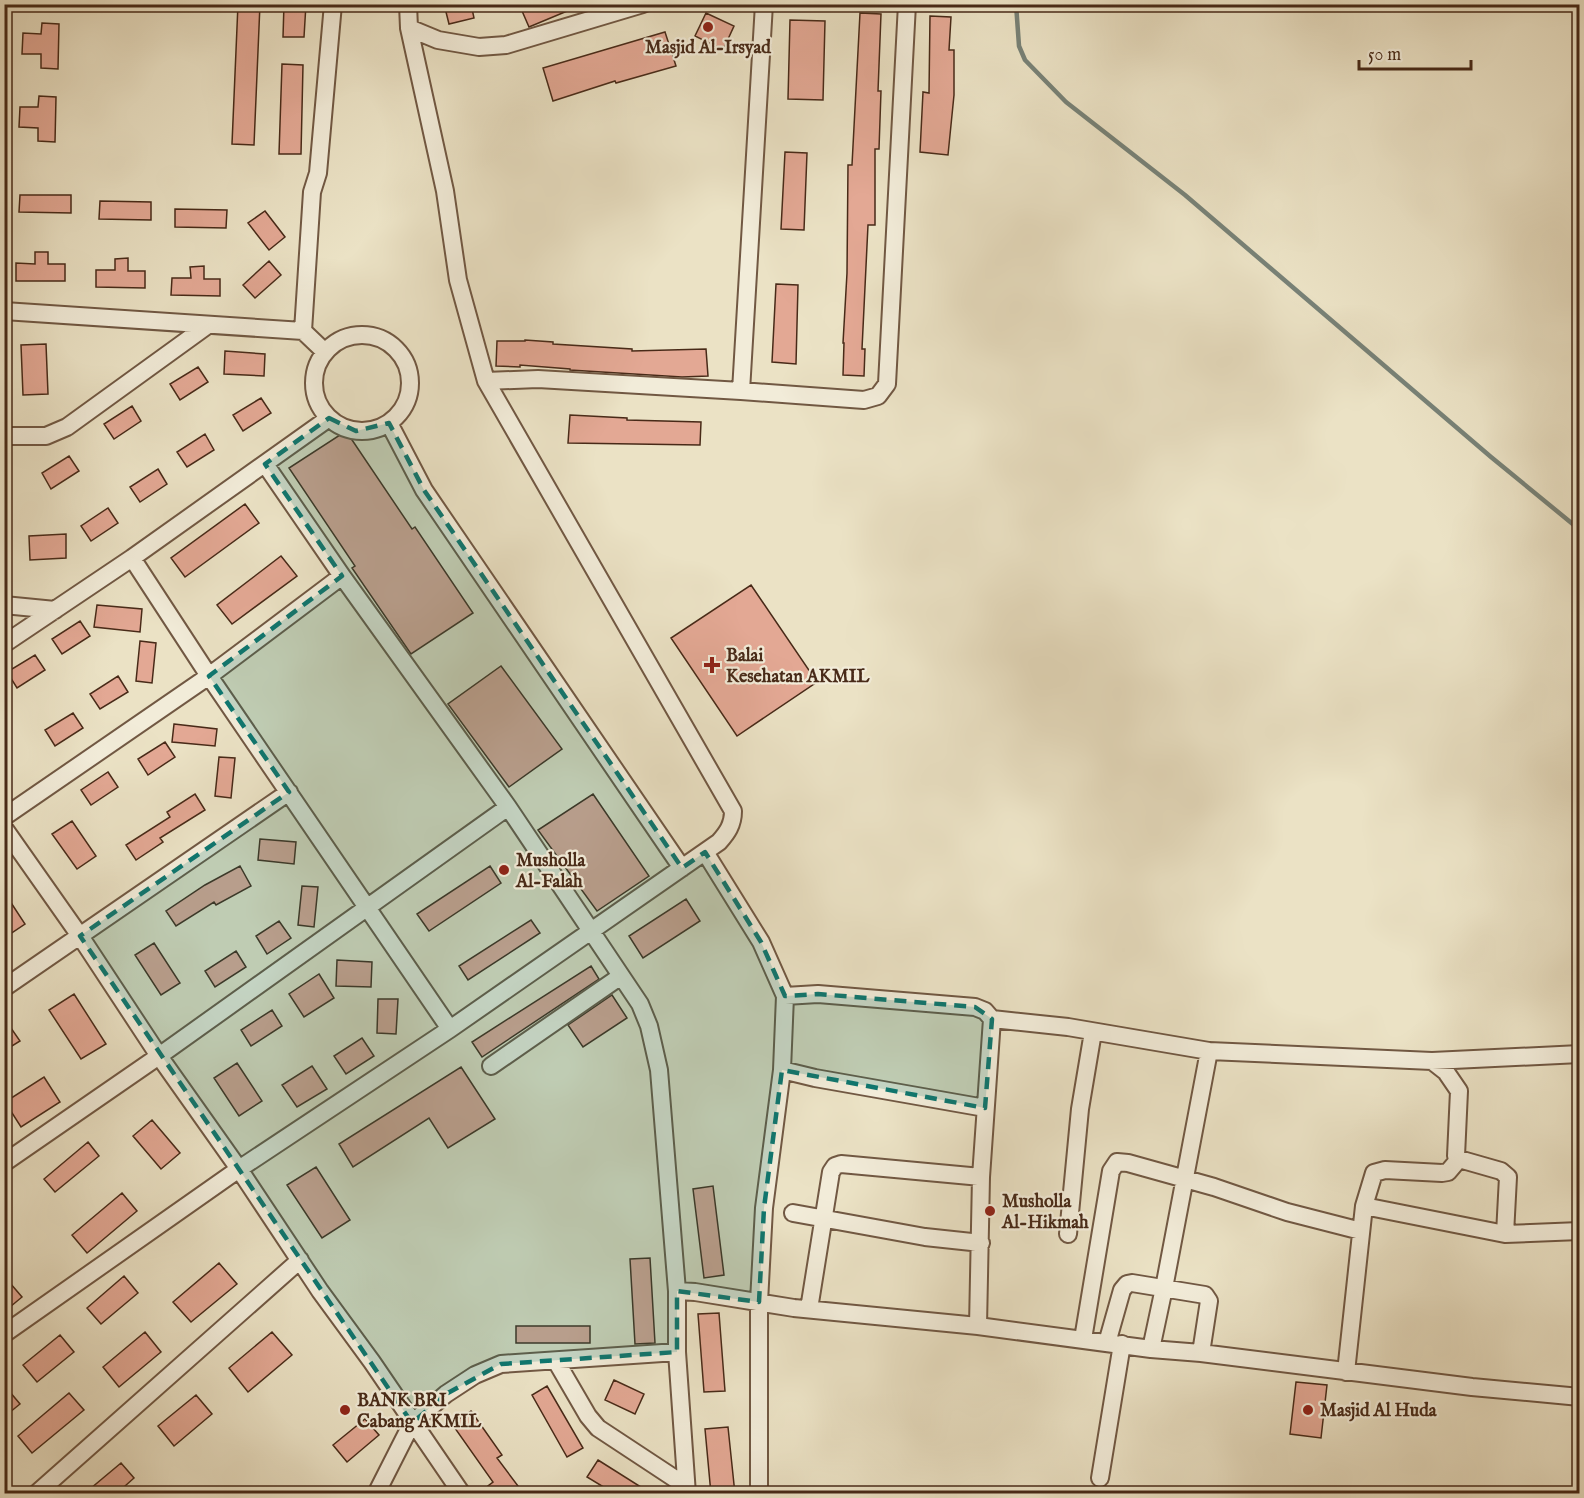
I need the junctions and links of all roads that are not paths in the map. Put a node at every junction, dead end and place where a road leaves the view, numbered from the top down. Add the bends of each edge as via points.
1 (333, 4) edge
2 (408, 4) edge
3 (643, 4) edge
4 (764, 4) edge
5 (907, 4) edge
6 (409, 28) junction
7 (4, 311) edge
8 (208, 325) junction
9 (303, 331) junction
10 (325, 352) junction
11 (486, 381) junction
12 (741, 391) junction
13 (329, 418) junction
14 (389, 423) junction
15 (4, 436) edge
16 (265, 464) junction
17 (132, 558) junction
18 (342, 576) junction
19 (4, 605) edge
20 (55, 610) junction
21 (4, 644) edge
22 (210, 676) junction
23 (289, 792) junction
24 (508, 807) junction
25 (4, 817) edge
26 (4, 828) edge
27 (716, 843) junction
28 (682, 868) junction
29 (368, 908) junction
30 (591, 932) junction
31 (80, 936) junction
32 (621, 976) junction
33 (4, 988) edge
34 (791, 996) junction
35 (992, 1019) junction
36 (450, 1029) junction
37 (1093, 1032) junction
38 (1209, 1051) junction
39 (159, 1056) junction
40 (1579, 1059) edge
41 (1432, 1061) junction
42 (491, 1066) dead end
43 (782, 1070) junction
44 (985, 1108) junction
45 (1459, 1159) junction
46 (4, 1163) edge
47 (239, 1169) junction
48 (981, 1177) junction
49 (1185, 1180) junction
50 (1364, 1206) junction
51 (793, 1213) dead end
52 (824, 1218) junction
53 (1361, 1231) junction
54 (1580, 1231) edge
55 (1068, 1234) dead end
56 (1505, 1234) junction
57 (981, 1243) junction
58 (300, 1260) junction
59 (1164, 1288) junction
60 (677, 1291) junction
61 (764, 1303) junction
62 (801, 1309) junction
63 (978, 1326) junction
64 (4, 1334) edge
65 (1083, 1339) junction
66 (1115, 1344) junction
67 (1151, 1349) junction
68 (677, 1352) junction
69 (1201, 1353) junction
70 (556, 1361) junction
71 (1346, 1372) junction
72 (1580, 1397) edge
73 (412, 1423) junction
74 (1100, 1478) dead end
75 (687, 1490) edge
76 (36, 1494) edge
77 (376, 1494) edge
78 (462, 1494) edge
79 (759, 1494) edge

1 - 9 street via 318,173 312,192
2 - 6 street
3 - 6 street via 506,45 438,40
4 - 12 street
5 - 12 street via 887,384 878,396 864,400
6 - 11 street via 444,191 458,280
7 - 8 street
8 - 9 street
8 - 15 street via 67,427 46,436
9 - 10 street
10 - 13 street via 316,366 313,383 318,404
10 - 14 street via 338,341 365,335 395,348 405,362 410,385 402,410
11 - 12 street via 538,380
11 - 27 street via 733,812 733,820
13 - 14 street via 356,431
13 - 16 street
14 - 28 street via 424,490
16 - 17 street
16 - 18 street
17 - 20 street
17 - 22 street
18 - 22 street
18 - 24 street
19 - 20 street
20 - 21 street
22 - 23 street
22 - 25 street
23 - 29 street
23 - 31 street
24 - 29 street
24 - 30 street
26 - 31 street
27 - 28 street
27 - 34 street via 746,918
28 - 30 street
29 - 36 street
29 - 39 street
30 - 32 street
30 - 36 street
31 - 33 street
31 - 39 street
32 - 42 street
32 - 60 street via 649,1026 659,1070
34 - 35 street via 818,994 975,1007
34 - 43 street
35 - 37 street
35 - 44 street
36 - 47 street
37 - 38 street
37 - 55 street via 1080,1109
38 - 41 street
38 - 49 street
39 - 46 street
39 - 47 street
40 - 41 street
41 - 45 street via 1446,1072 1459,1091 1455,1152
43 - 44 street
43 - 61 street via 764,1208
44 - 48 street
45 - 50 street via 1448,1172 1442,1173 1374,1173
45 - 56 street via 1506,1173
47 - 58 street
47 - 64 street
48 - 52 street via 838,1164 831,1172
48 - 57 street
49 - 53 street
49 - 59 street
49 - 65 street via 1117,1162 1112,1171
50 - 53 street
50 - 56 street
51 - 52 street
52 - 57 street
52 - 62 street
53 - 71 street
54 - 56 street
57 - 63 street
58 - 73 street
58 - 76 street
59 - 66 street via 1132,1283 1124,1286
59 - 67 street
59 - 69 street via 1208,1298
60 - 61 street
60 - 68 street
61 - 62 street
61 - 79 street
62 - 63 street
63 - 65 street
65 - 66 street
66 - 67 street
66 - 74 street
67 - 69 street
68 - 70 street
68 - 75 street
69 - 71 street
70 - 73 street via 501,1364 475,1375
70 - 75 street via 598,1428
71 - 72 street
73 - 77 street
73 - 78 street

